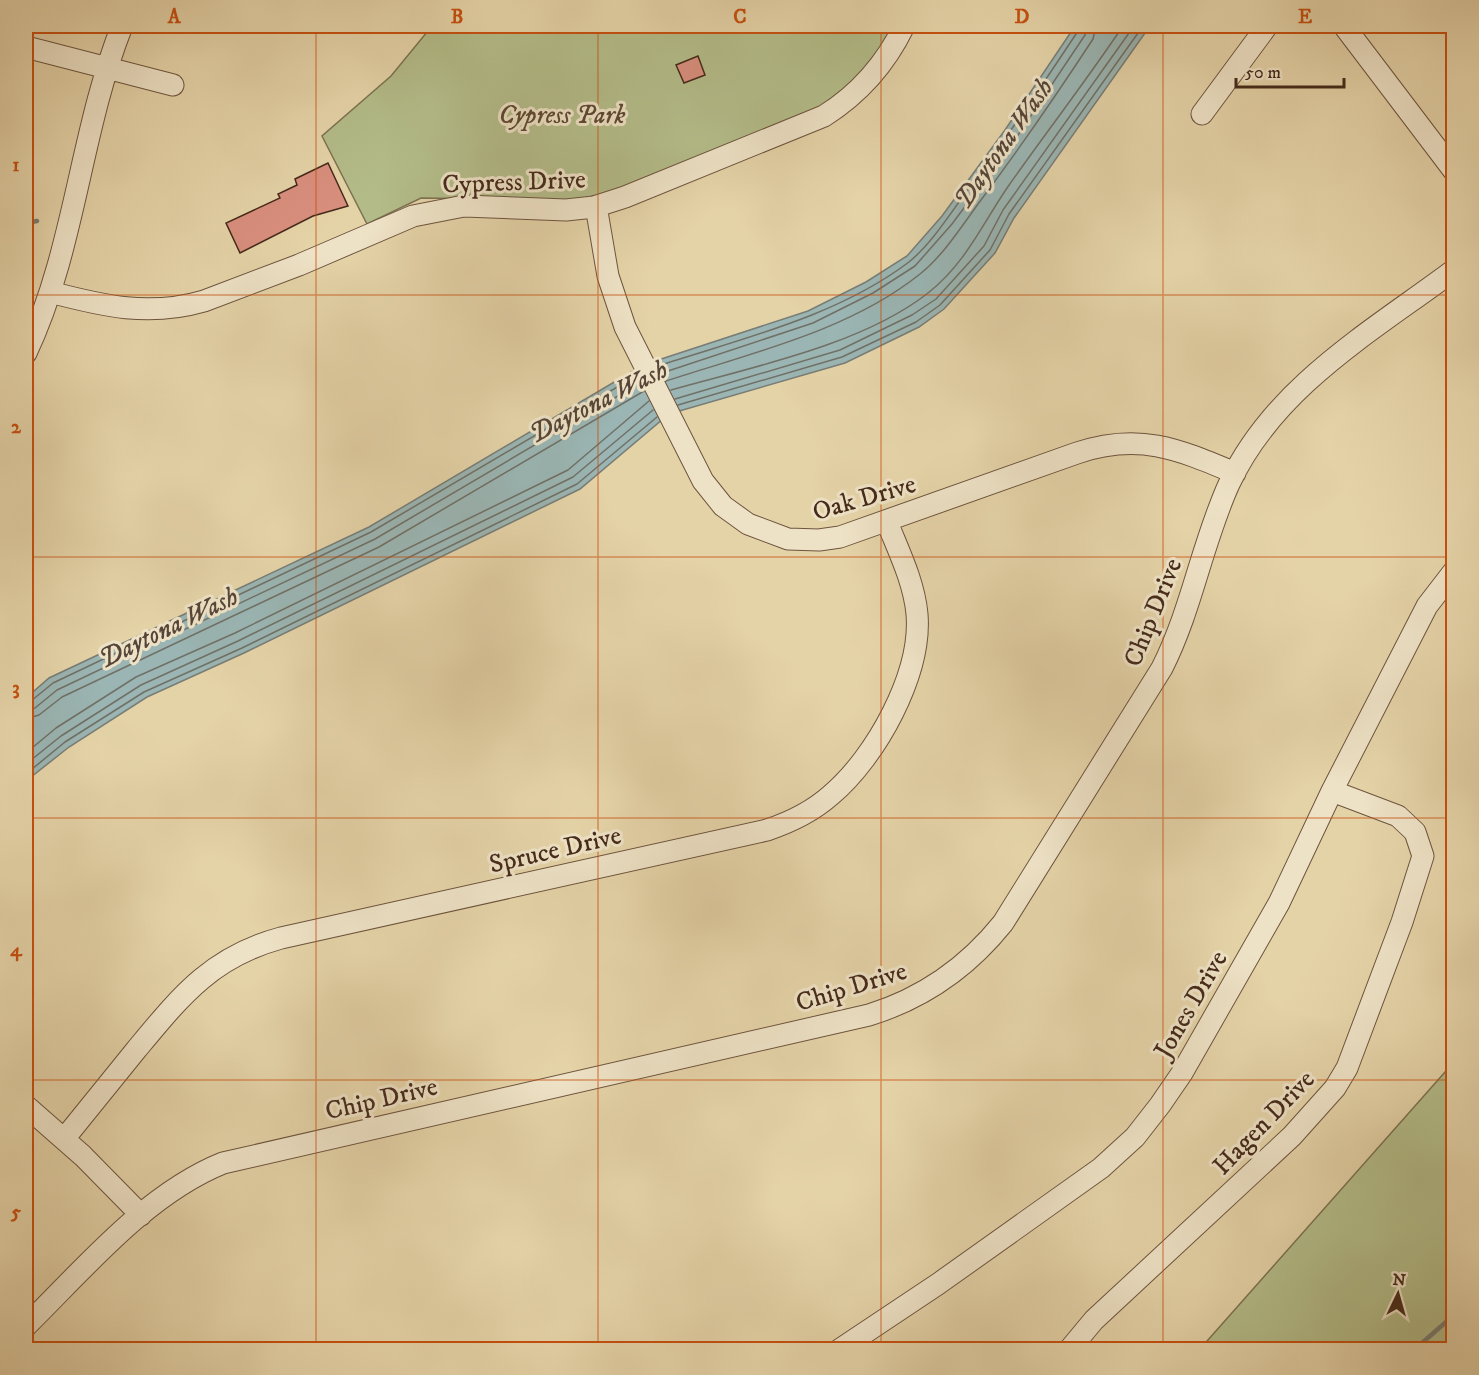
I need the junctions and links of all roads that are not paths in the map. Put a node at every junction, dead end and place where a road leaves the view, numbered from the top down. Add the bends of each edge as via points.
1 (122, 26) edge
2 (904, 26) edge
3 (1267, 26) edge
4 (1344, 26) edge
5 (26, 47) edge
6 (108, 67) junction
7 (173, 85) dead end
8 (1202, 114) dead end
9 (1454, 171) edge
10 (596, 206) junction
11 (1454, 270) edge
12 (50, 292) junction
13 (26, 353) edge
14 (1235, 472) junction
15 (888, 522) junction
16 (1454, 571) edge
17 (1332, 791) junction
18 (26, 1106) edge
19 (64, 1138) junction
20 (141, 1215) junction
21 (26, 1326) edge
22 (839, 1350) edge
23 (1069, 1350) edge

1 - 6 street
2 - 10 street, Cypress Drive via 871,77 824,116
3 - 8 street
4 - 9 street
5 - 6 street
6 - 7 street
6 - 12 street
10 - 12 street, Cypress Drive via 566,210 482,205 430,211 214,297 175,308 116,308
10 - 15 street, Oak Drive via 608,276 625,327 698,472 716,498 748,524 788,539 830,539
11 - 14 street, Chip Drive via 1302,384 1267,421
12 - 13 street
14 - 15 street, Oak Drive via 1171,447 1136,442 1112,444 1077,453
14 - 20 street, Chip Drive via 1162,668 1003,923 976,954 944,981 908,1001 869,1015 240,1158 190,1178
15 - 19 street, Spruce Drive via 915,602 914,661 892,713 859,765 830,796 794,820 767,830 281,938 244,951 210,970 187,990
16 - 17 street, Jones Drive via 1427,606
17 - 22 street, Jones Drive via 1279,903 1193,1055 1135,1137 1101,1168
17 - 23 street, Hagen Drive via 1398,816 1416,832 1423,856 1347,1068 1335,1088 1292,1136 1094,1320
18 - 19 street
19 - 20 street
20 - 21 street, Chip Drive

